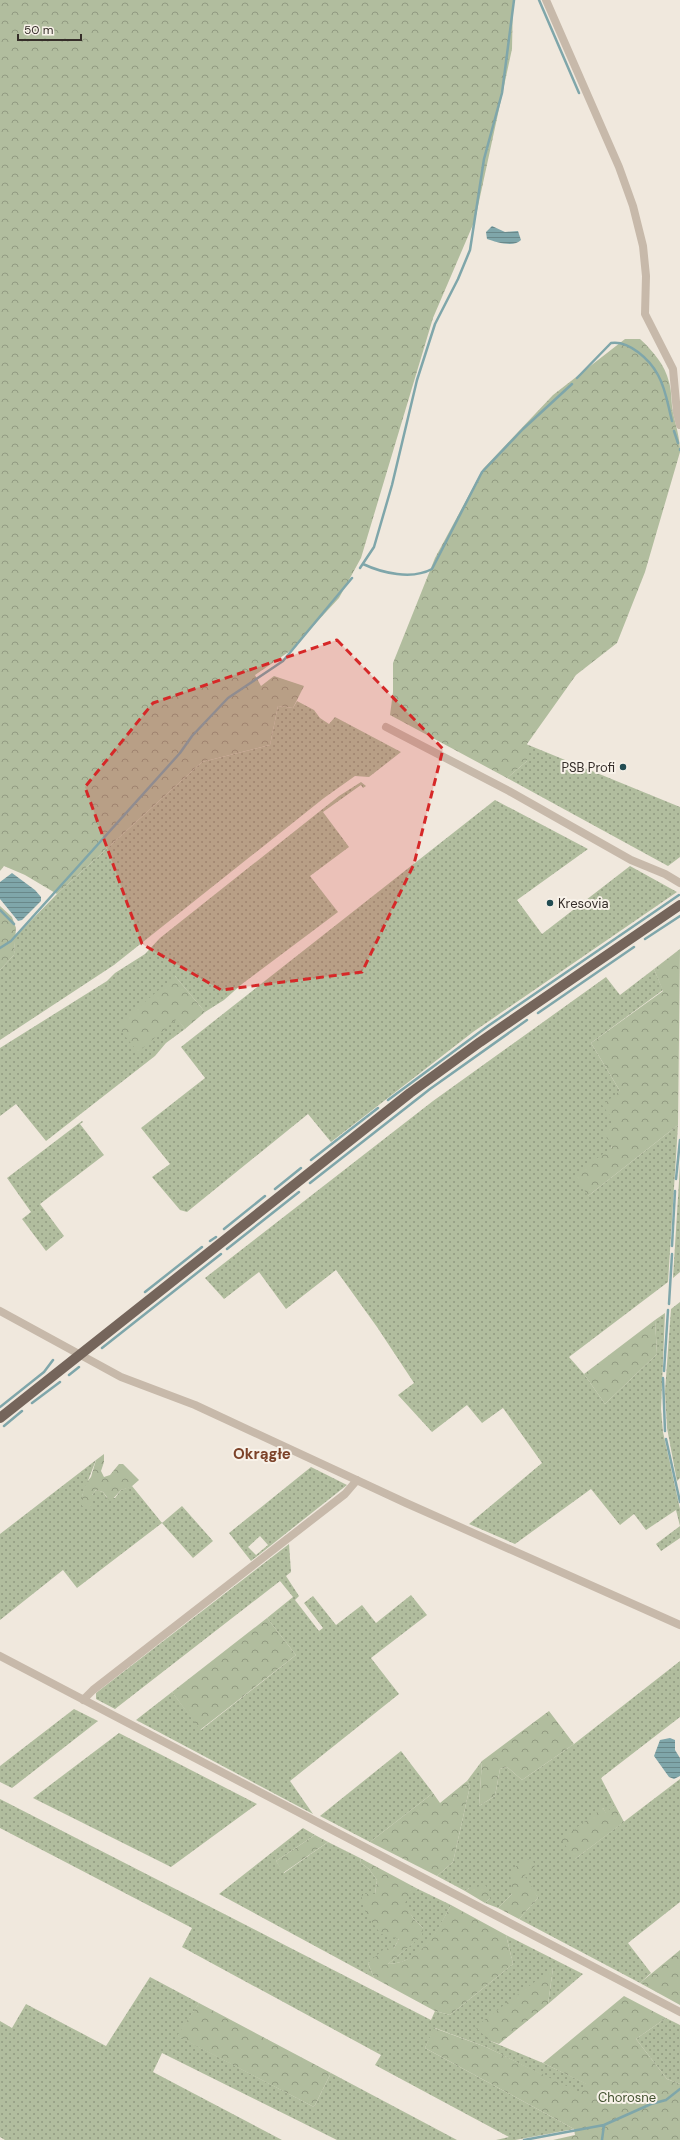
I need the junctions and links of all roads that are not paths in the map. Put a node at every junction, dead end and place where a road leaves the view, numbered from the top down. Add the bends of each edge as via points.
1 (546, 0) edge
2 (680, 425) edge
3 (386, 727) dead end
4 (680, 883) edge
5 (680, 905) edge
6 (0, 1311) edge
7 (80, 1354) junction
8 (0, 1418) edge
9 (357, 1480) junction
10 (680, 1626) edge
11 (0, 1656) edge
12 (83, 1700) junction
13 (680, 2012) edge

1 - 2 street via 619,167 633,206 643,246 646,314 673,368
3 - 4 street via 509,791 631,860
5 - 7 main road via 426,1082
6 - 7 street
7 - 8 main road
7 - 9 street via 121,1377 188,1402
9 - 10 street
9 - 12 street via 345,1494
11 - 12 street
12 - 13 street

